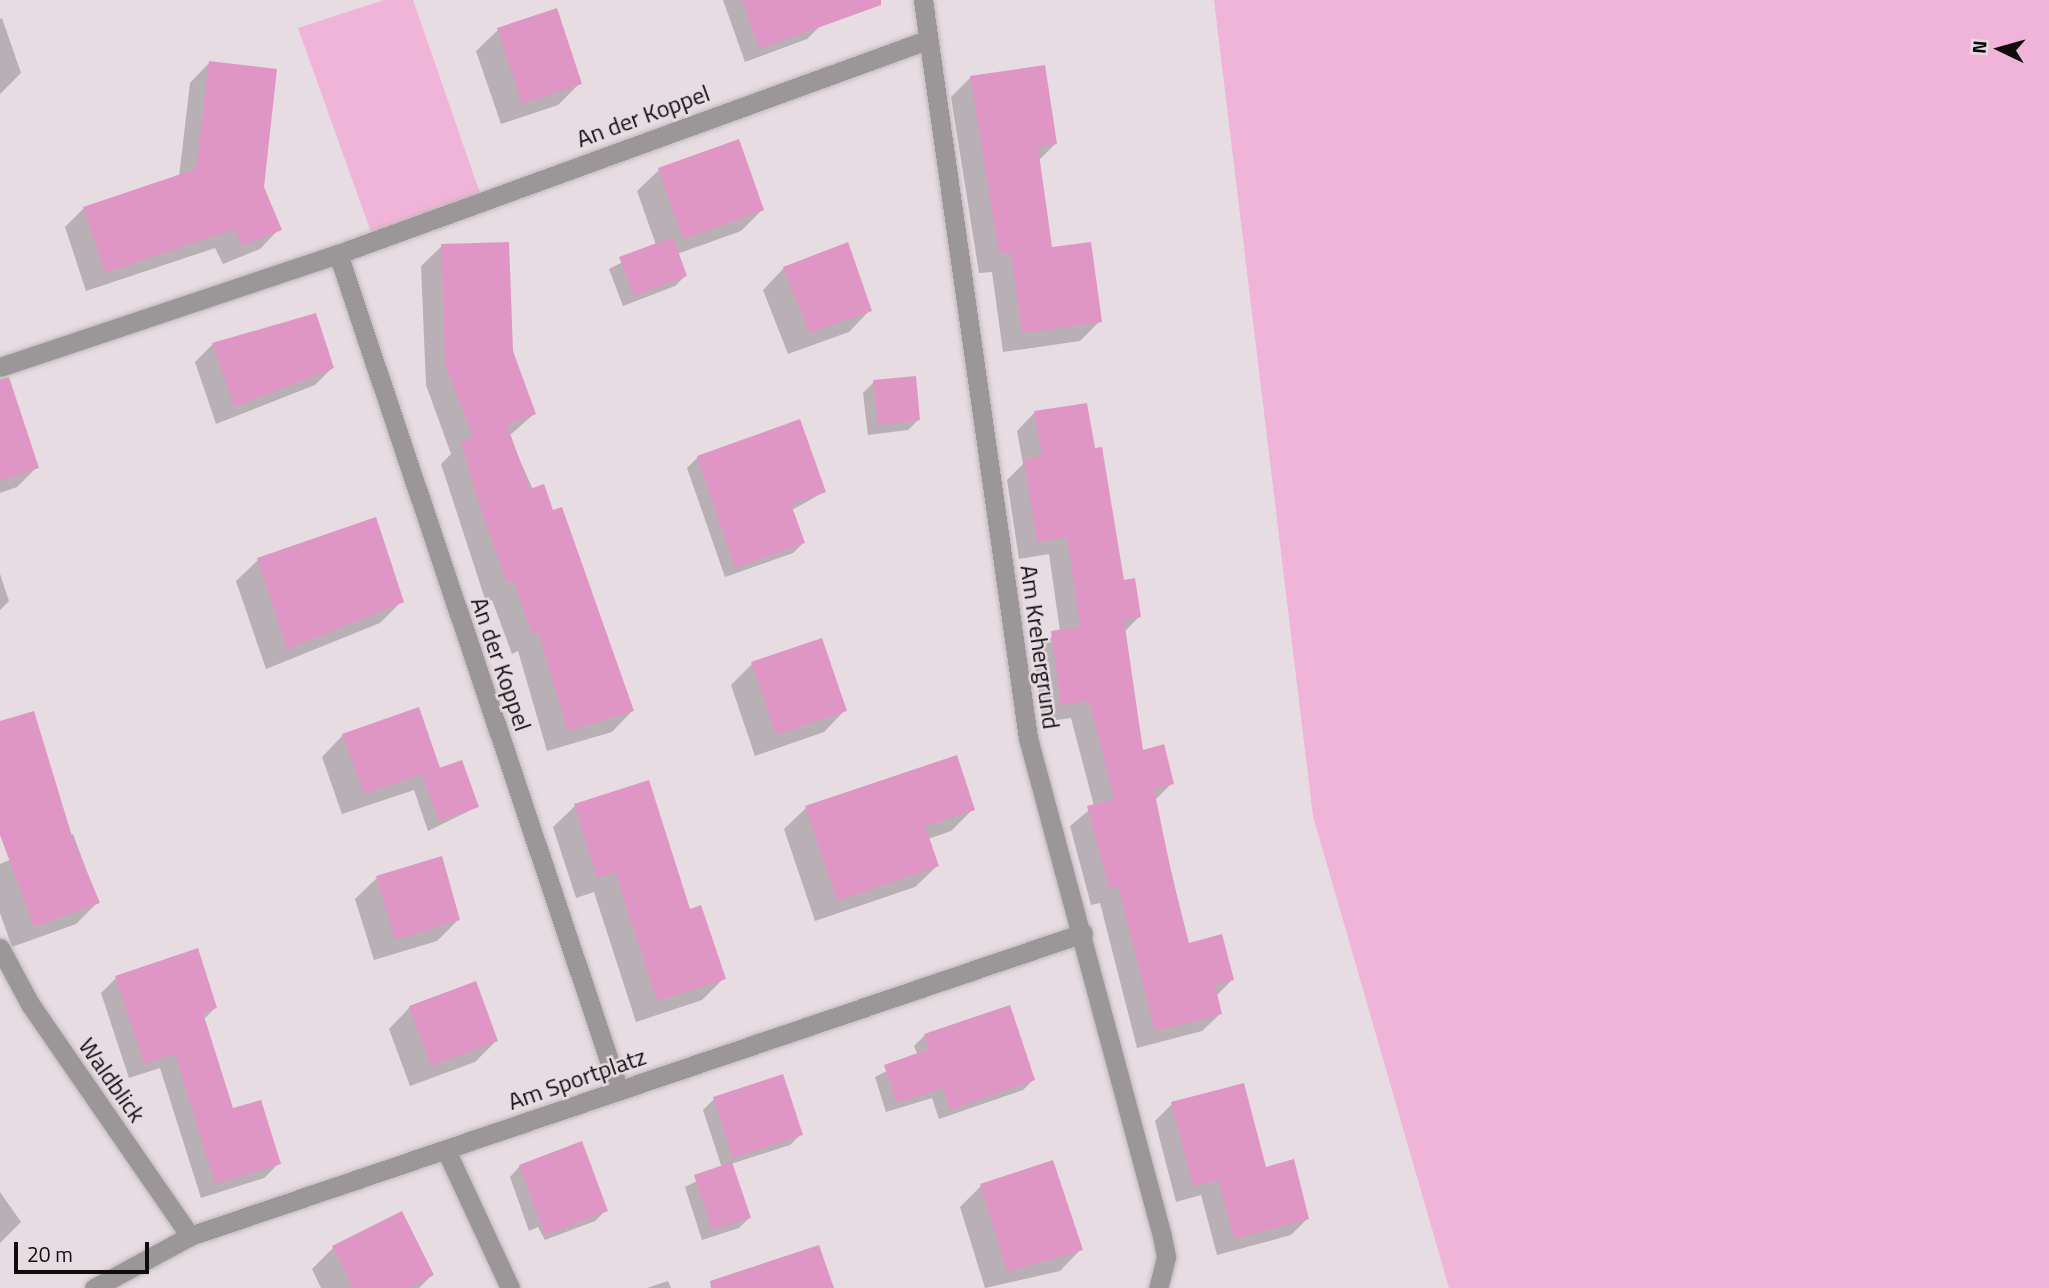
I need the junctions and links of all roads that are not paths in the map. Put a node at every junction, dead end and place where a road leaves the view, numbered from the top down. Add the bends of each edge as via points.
1 (923, 0) edge
2 (927, 40) junction
3 (338, 254) junction
4 (0, 367) edge
5 (1083, 933) junction
6 (0, 948) edge
7 (619, 1090) junction
8 (446, 1150) junction
9 (190, 1237) junction
10 (94, 1288) edge
11 (510, 1288) edge
12 (1158, 1288) edge

1 - 2 street, Am Krehergrund
2 - 3 street, An der Koppel
2 - 5 street, Am Krehergrund via 1028,738
3 - 4 street, An der Koppel
3 - 7 street, An der Koppel
5 - 7 street, Am Sportplatz
5 - 12 street, Am Krehergrund via 1162,1236 1166,1257
6 - 9 street, Waldblick via 30,1004
7 - 8 street, Am Sportplatz
8 - 9 street, Am Sportplatz
8 - 11 street
9 - 10 street, Am Sportplatz

